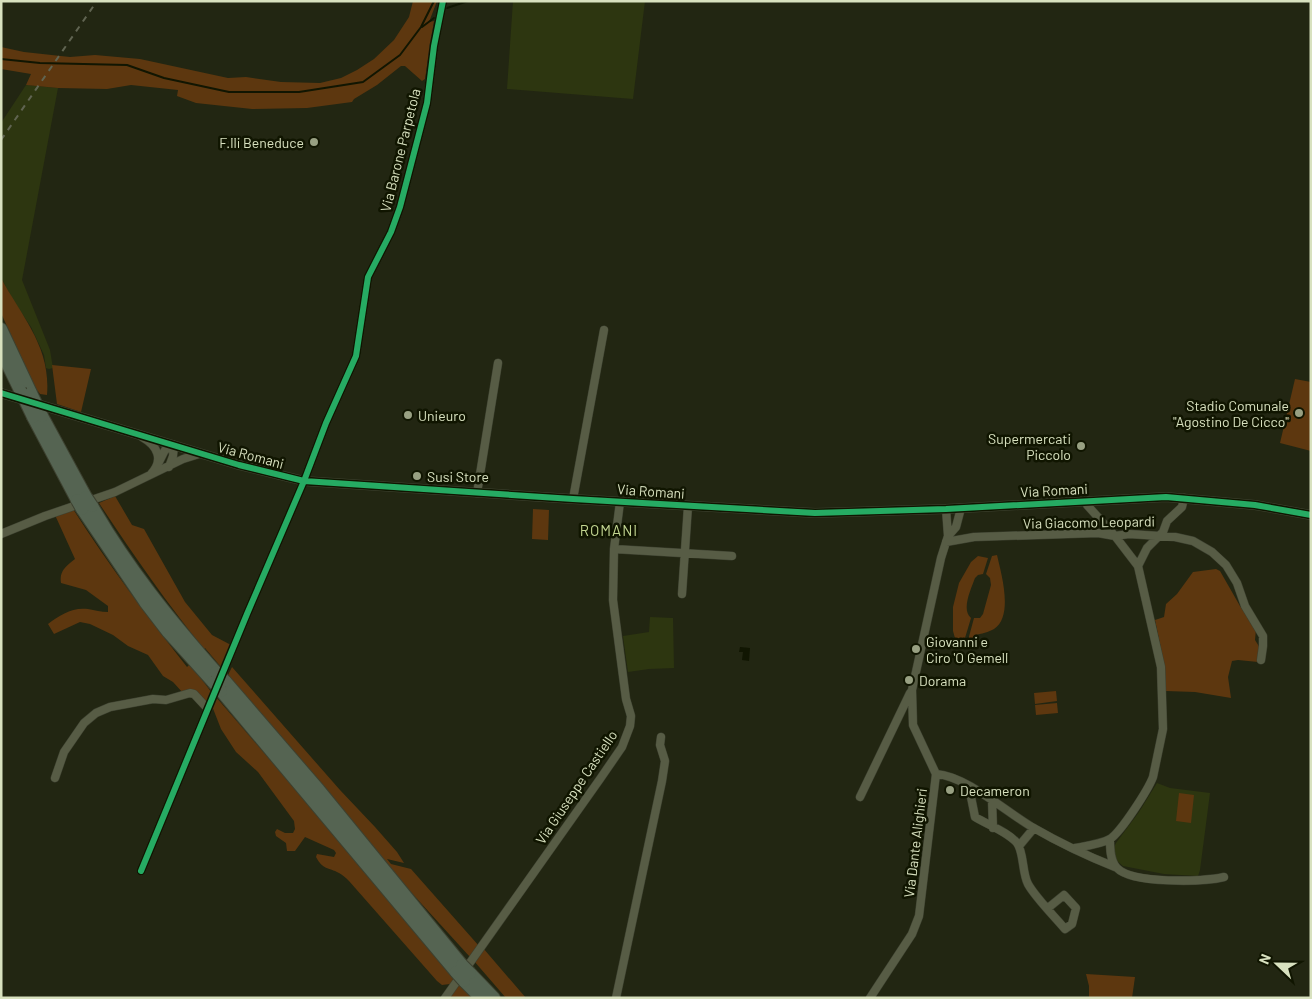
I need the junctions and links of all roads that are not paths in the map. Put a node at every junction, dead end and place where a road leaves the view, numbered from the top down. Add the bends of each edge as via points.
1 (443, 1) edge
2 (1, 329) edge
3 (604, 330) dead end
4 (9, 356) edge
5 (498, 363) dead end
6 (1, 393) edge
7 (137, 435) junction
8 (174, 445) junction
9 (199, 454) junction
10 (158, 464) junction
11 (169, 467) junction
12 (148, 477) junction
13 (304, 481) junction
14 (477, 493) junction
15 (1184, 498) junction
16 (573, 499) junction
17 (1086, 501) junction
18 (620, 502) junction
19 (688, 506) junction
20 (962, 508) junction
21 (946, 509) junction
22 (1311, 515) edge
23 (956, 527) junction
24 (1, 534) edge
25 (1115, 536) junction
26 (1159, 536) junction
27 (974, 537) junction
28 (947, 540) junction
29 (614, 549) junction
30 (684, 552) junction
31 (732, 556) dead end
32 (1138, 566) junction
33 (682, 594) dead end
34 (1261, 660) dead end
35 (912, 690) junction
36 (208, 709) junction
37 (660, 738) dead end
38 (936, 774) junction
39 (56, 778) dead end
40 (969, 787) junction
41 (860, 797) dead end
42 (992, 800) junction
43 (993, 828) junction
44 (1034, 828) junction
45 (1110, 839) junction
46 (1019, 846) junction
47 (1075, 848) junction
48 (1115, 866) junction
49 (141, 871) dead end
50 (1224, 877) dead end
51 (1048, 908) dead end
52 (463, 973) junction
53 (445, 998) edge
54 (481, 998) edge
55 (494, 998) edge
56 (616, 998) edge
57 (870, 998) edge

1 - 13 street, Via Barone Parpetola via 427,103 400,207 371,270 356,356
2 - 4 highway
3 - 16 street
4 - 52 highway, bridge via 84,503 144,602 168,632 219,682
5 - 14 street
6 - 7 street, Via Romani
7 - 8 street, Via Romani
7 - 10 street via 155,449
8 - 9 street, Via Romani
8 - 10 street via 165,450
8 - 11 street
9 - 11 street
9 - 13 street, Via Romani
10 - 12 street
11 - 12 street
12 - 24 street
13 - 14 street, Via Romani
13 - 36 street, Via Barone Parpetola
14 - 16 street, Via Romani
15 - 17 street, Via Romani
15 - 22 street, Via Romani
15 - 26 street, Via Giacomo Leopardi via 1182,507 1170,517
16 - 18 street, Via Romani
17 - 20 street, Via Romani
17 - 25 street
18 - 19 street, Via Romani
18 - 29 street, Via Giuseppe Castiello
19 - 21 street, Via Romani via 815,513
19 - 30 street
20 - 21 street, Via Romani
20 - 23 street, Via Dante Alighieri
21 - 28 street, Via Dante Alighieri
23 - 27 street
23 - 28 street, Via Dante Alighieri
25 - 26 street, Via Giacomo Leopardi
25 - 27 street, Via Giacomo Leopardi via 1098,533
25 - 32 street
26 - 32 street via 1147,548
26 - 34 street via 1193,541 1226,565 1238,583 1245,606 1262,636
27 - 28 street, Via Giacomo Leopardi
28 - 35 street, Via Dante Alighieri
29 - 30 street
29 - 53 street, Via Giuseppe Castiello via 613,600 630,726 622,747
30 - 31 street
30 - 33 street
32 - 45 street via 1161,667 1163,729 1151,785
35 - 38 street, Via Dante Alighieri via 913,725
35 - 41 street
36 - 39 street via 190,693 166,700 153,699 110,707 96,713 84,722 64,752
36 - 49 street, Via Barone Parpetola
37 - 56 street via 665,761 662,782
38 - 40 street via 952,777
38 - 57 street, Via Dante Alighieri via 919,916 912,934
40 - 42 street
40 - 43 street via 975,817
42 - 43 street
42 - 44 street
43 - 46 street via 1010,836
44 - 46 street
44 - 47 street
45 - 47 street
45 - 48 street
46 - 51 street via 1028,885
47 - 48 street
48 - 50 street via 1125,874 1158,879 1208,881
52 - 54 highway
52 - 55 highway

